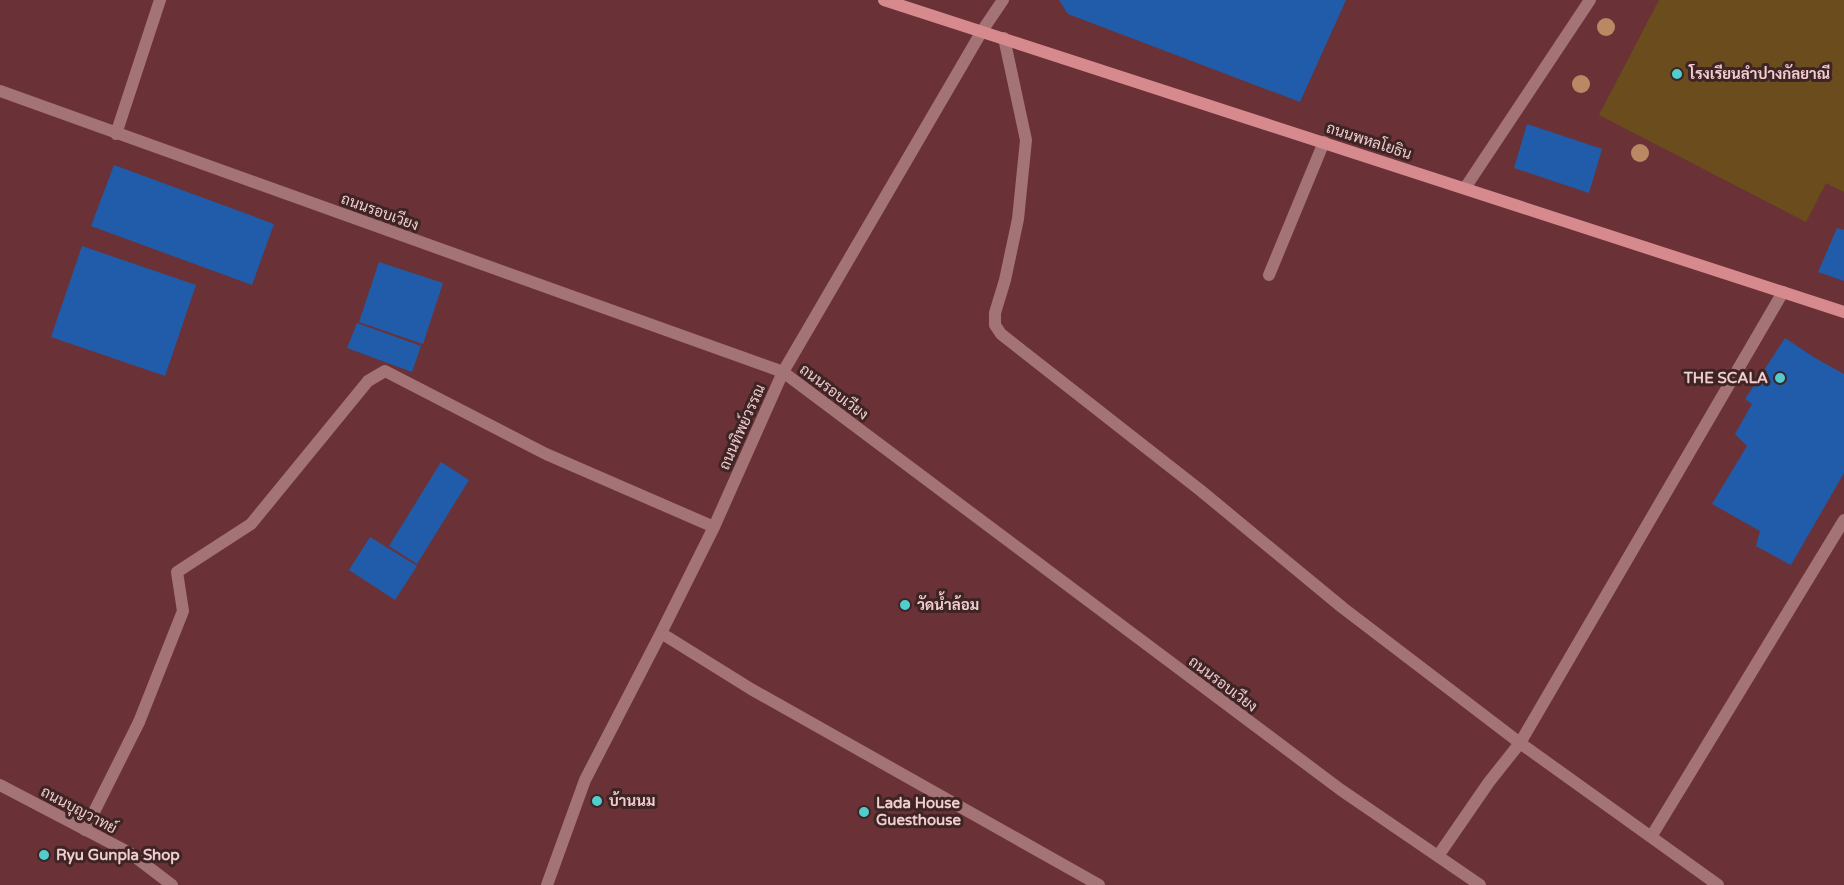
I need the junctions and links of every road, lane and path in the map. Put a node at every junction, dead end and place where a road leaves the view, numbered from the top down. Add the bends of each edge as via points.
1 (160, 0) edge
2 (884, 0) edge
3 (1003, 0) edge
4 (1590, 0) edge
5 (982, 31) junction
6 (1004, 38) junction
7 (0, 91) edge
8 (116, 134) junction
9 (1324, 142) junction
10 (1465, 188) junction
11 (1269, 275) dead end
12 (1783, 292) junction
13 (1844, 312) edge
14 (783, 372) junction
15 (1844, 520) edge
16 (714, 527) junction
17 (661, 633) junction
18 (1520, 743) junction
19 (0, 785) edge
20 (86, 830) junction
21 (1651, 837) junction
22 (1438, 856) junction
23 (1094, 884) edge
24 (172, 885) edge
25 (547, 885) edge
26 (1480, 885) edge
27 (1718, 885) edge

1 - 8 street
2 - 5 main road, ถนนพหลโยธิน
3 - 5 street, ถนนทิพย์วรรณ
4 - 10 street
5 - 6 main road, ถนนพหลโยธิน
5 - 14 street, ถนนทิพย์วรรณ
6 - 9 main road, ถนนพหลโยธิน
6 - 18 street via 1026,140 1018,219 995,314 995,325 1001,334 1343,608
7 - 8 street, ถนนรอบเวียง
8 - 14 street, ถนนรอบเวียง
9 - 10 main road, ถนนพหลโยธิน
9 - 11 street
10 - 12 main road, ถนนพหลโยธิน
12 - 13 main road, ถนนพหลโยธิน
12 - 18 street
14 - 16 street, ถนนทิพย์วรรณ
14 - 22 street, ถนนรอบเวียง via 1341,790
15 - 21 street
16 - 17 street, ถนนทิพย์วรรณ
16 - 20 street via 546,453 385,371 368,381 250,524 177,572 183,611 139,722
17 - 23 street via 750,689
17 - 25 street, ถนนทิพย์วรรณ via 585,780
18 - 21 street
18 - 22 street
19 - 20 street, ถนนบุญวาทย์
20 - 24 street, ถนนบุญวาทย์ via 130,853
21 - 27 street
22 - 26 street, ถนนรอบเวียง

